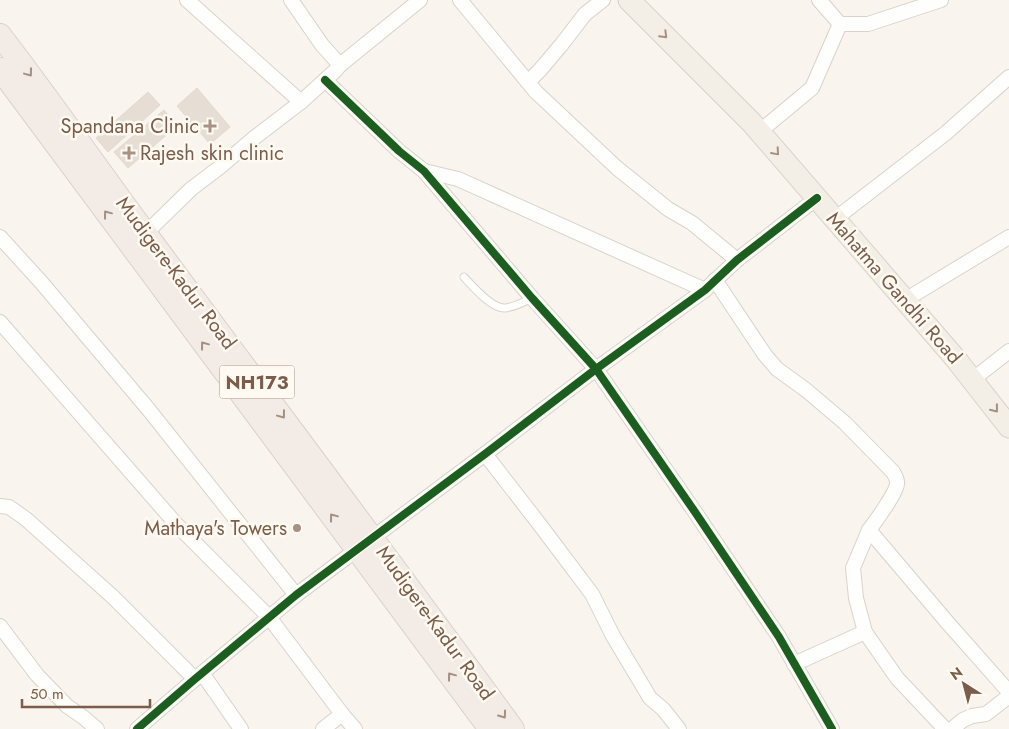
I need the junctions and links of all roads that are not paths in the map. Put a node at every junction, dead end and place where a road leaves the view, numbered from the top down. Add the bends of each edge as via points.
1 (188, 0) edge
2 (292, 0) edge
3 (420, 0) edge
4 (460, 0) edge
5 (603, 0) edge
6 (630, 0) edge
7 (818, 0) edge
8 (941, 0) edge
9 (840, 24) junction
10 (0, 34) edge
11 (340, 65) junction
12 (0, 69) edge
13 (1009, 77) edge
14 (325, 80) junction
15 (528, 82) junction
16 (301, 102) junction
17 (759, 132) junction
18 (424, 171) junction
19 (817, 198) junction
20 (835, 220) junction
21 (146, 233) junction
22 (0, 237) edge
23 (1009, 238) edge
24 (738, 260) junction
25 (464, 277) dead end
26 (715, 280) junction
27 (705, 290) junction
28 (532, 298) junction
29 (905, 300) junction
30 (0, 322) edge
31 (1009, 351) edge
32 (596, 369) junction
33 (972, 380) junction
34 (1009, 426) edge
35 (485, 454) junction
36 (0, 506) edge
37 (870, 530) junction
38 (365, 543) junction
39 (296, 595) junction
40 (269, 617) junction
41 (0, 626) edge
42 (865, 632) junction
43 (794, 664) junction
44 (198, 676) junction
45 (1009, 694) edge
46 (342, 714) junction
47 (96, 729) edge
48 (137, 729) edge
49 (241, 729) edge
50 (323, 729) edge
51 (355, 729) edge
52 (490, 729) edge
53 (513, 729) edge
54 (679, 729) edge
55 (832, 729) edge
56 (945, 729) edge
57 (952, 729) edge

1 - 16 street
2 - 11 street via 322,45
3 - 11 street
4 - 15 street
5 - 15 street via 585,14
6 -> 17 main road, Mahatma Gandhi Road
7 - 9 street
8 - 9 street via 868,24
9 - 17 street via 812,88
10 -> 21 highway, Mudigere-Kadur Road / NH173
11 - 14 street
38 -> 12 highway, Mudigere-Kadur Road / NH173
13 - 20 street via 946,133
14 - 16 street
14 - 18 street
15 - 24 street via 617,168
16 - 21 street via 190,189
17 -> 19 main road, Mahatma Gandhi Road
18 - 27 street via 458,179
18 - 28 street
19 - 20 main road, Mahatma Gandhi Road
19 - 24 street
20 - 29 main road, Mahatma Gandhi Road
21 -> 38 highway, Mudigere-Kadur Road / NH173
22 - 39 street via 149,410
23 - 29 street
24 - 26 street
25 - 28 lane via 488,301 503,308
26 - 27 street
26 - 37 street via 777,369 845,423 893,472 897,484
27 - 32 street
28 - 32 street
29 - 33 main road, Mahatma Gandhi Road
30 - 40 street via 177,526
31 - 33 street
32 - 35 street
32 - 43 street via 779,637
33 -> 34 main road, Mahatma Gandhi Road
35 - 38 street
35 - 54 street via 592,594 650,698
36 - 44 street via 9,507 26,519
37 - 42 street via 853,568 856,598
37 - 45 street
38 - 39 street
52 -> 38 highway, Mudigere-Kadur Road / NH173
38 -> 53 highway, Mudigere-Kadur Road / NH173
39 - 40 street
40 - 44 street
40 - 46 street
41 - 47 street via 37,676
42 - 43 street
42 - 56 street via 897,678
43 - 55 street
44 - 48 street
44 - 49 street
45 - 57 street via 986,714 972,716
46 - 50 street
46 - 51 street

